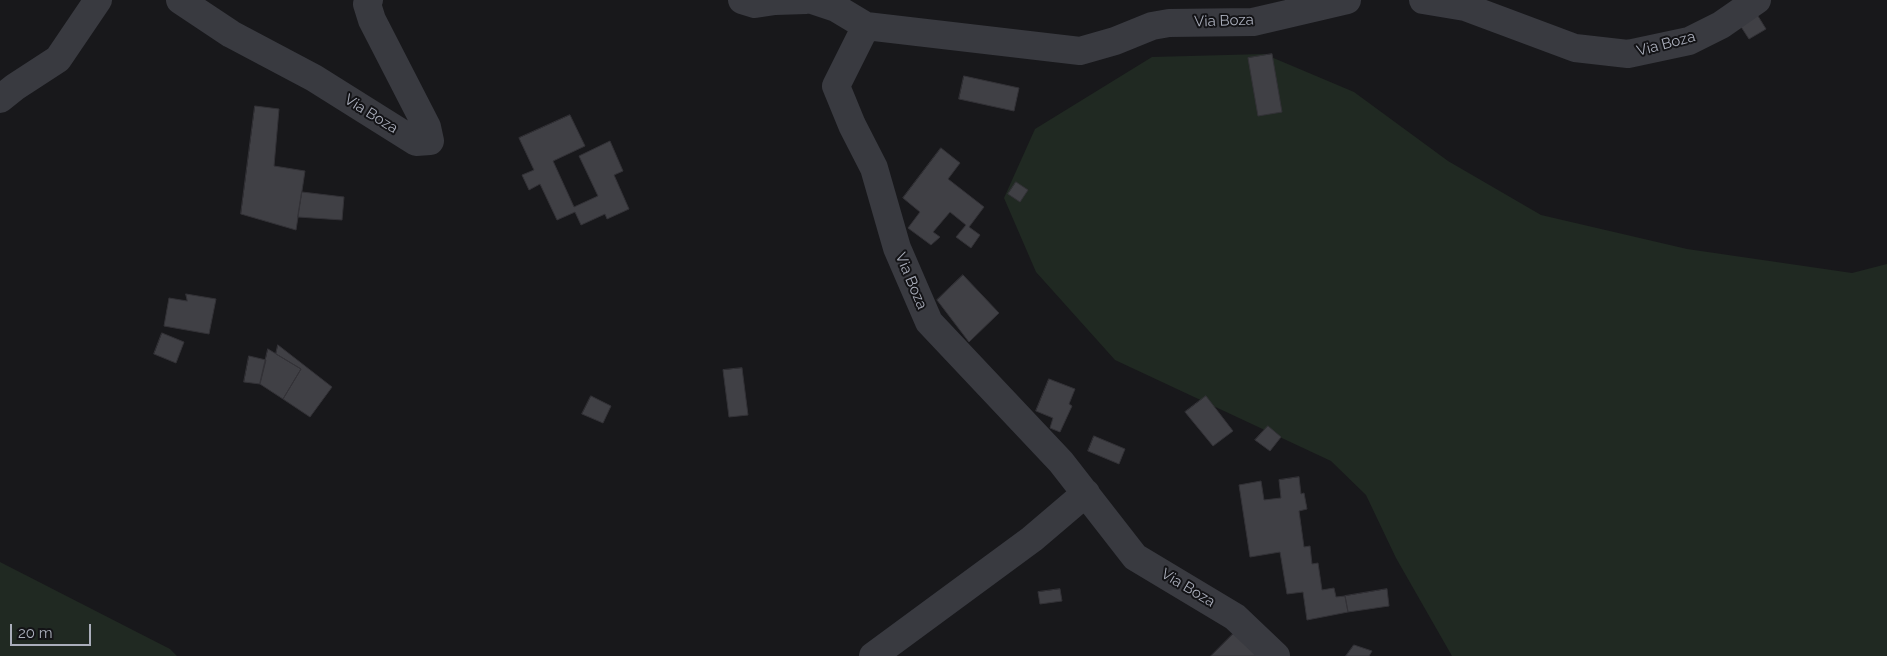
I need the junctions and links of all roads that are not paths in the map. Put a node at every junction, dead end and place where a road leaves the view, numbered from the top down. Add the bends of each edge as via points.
1 (98, 0) edge
2 (180, 0) edge
3 (369, 0) edge
4 (742, 0) edge
5 (806, 0) edge
6 (812, 0) edge
7 (1346, 0) edge
8 (1424, 0) edge
9 (1757, 0) edge
10 (866, 26) junction
11 (0, 99) edge
12 (1086, 493) junction
13 (873, 656) edge
14 (1276, 656) edge

1 - 11 street via 58,59
2 - 3 street, Via Boza via 231,34 314,78 416,142 430,141 372,20 367,4
4 - 5 street via 755,4
6 - 10 street, Via Boza via 836,8
7 - 10 street, Via Boza via 1253,22 1152,26 1080,51
8 - 9 street, Via Boza via 1465,7 1575,48 1628,54 1689,41 1721,25
10 - 12 street, Via Boza via 836,86 874,168 897,248 929,322 1061,462
12 - 13 street via 1032,539
12 - 14 street, Via Boza via 1135,557 1235,617

